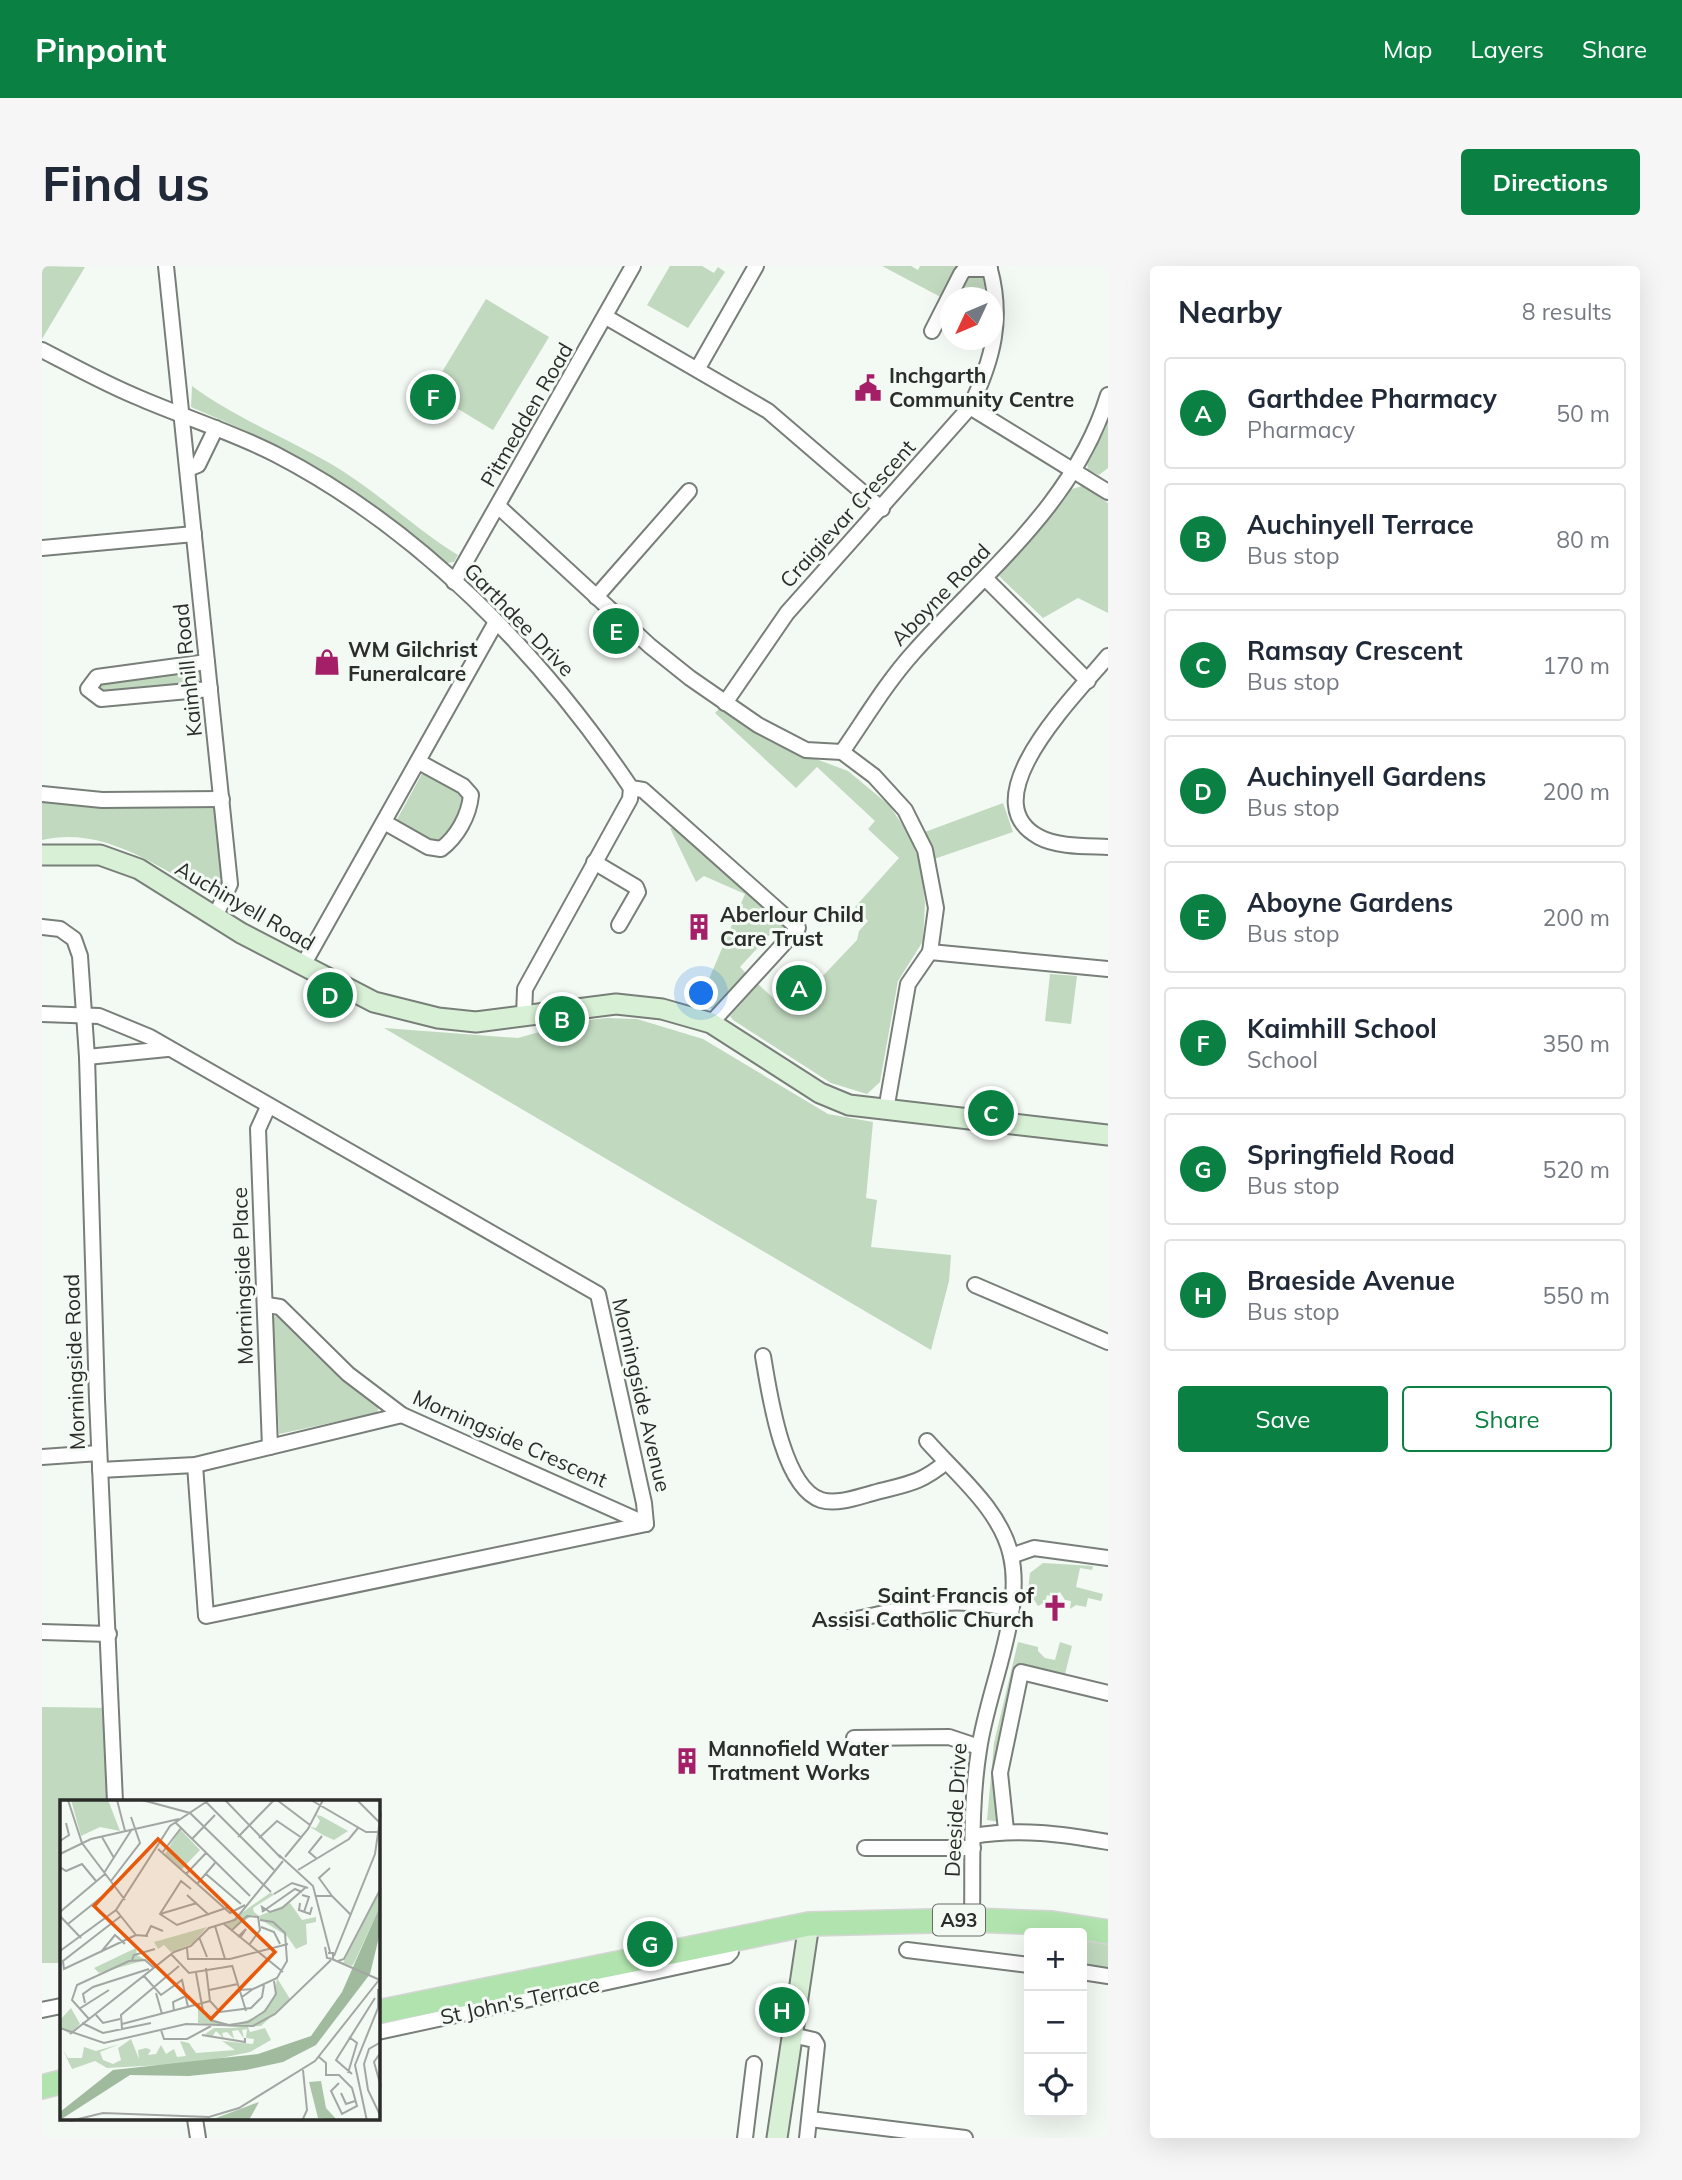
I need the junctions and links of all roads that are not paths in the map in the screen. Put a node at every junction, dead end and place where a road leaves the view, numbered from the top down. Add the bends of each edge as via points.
1 (166, 266) edge
2 (634, 266) edge
3 (756, 266) edge
4 (989, 267) edge
5 (606, 317) junction
6 (932, 331) dead end
7 (42, 350) edge
8 (698, 368) junction
9 (1108, 395) edge
10 (970, 407) junction
11 (182, 416) junction
12 (216, 428) junction
13 (188, 469) junction
14 (1075, 470) junction
15 (689, 491) dead end
16 (1108, 492) edge
17 (499, 507) junction
18 (882, 509) junction
19 (194, 534) junction
20 (42, 548) edge
21 (986, 579) junction
22 (454, 582) junction
23 (596, 597) junction
24 (496, 622) junction
25 (1108, 656) edge
26 (207, 662) junction
27 (1088, 681) junction
28 (210, 689) junction
29 (725, 703) junction
30 (842, 752) junction
31 (419, 762) junction
32 (631, 788) junction
33 (42, 794) edge
34 (222, 799) junction
35 (384, 822) junction
36 (1108, 847) edge
37 (42, 855) edge
38 (594, 862) junction
39 (215, 917) junction
40 (619, 925) dead end
41 (42, 927) edge
42 (930, 951) junction
43 (302, 967) junction
44 (1108, 970) edge
45 (42, 1014) edge
46 (84, 1014) junction
47 (524, 1016) junction
48 (711, 1023) junction
49 (167, 1049) junction
50 (87, 1057) junction
51 (268, 1107) junction
52 (886, 1110) junction
53 (1108, 1135) edge
54 (975, 1285) dead end
55 (267, 1305) junction
56 (1108, 1342) edge
57 (763, 1356) dead end
58 (402, 1415) junction
59 (927, 1441) dead end
60 (270, 1447) junction
61 (99, 1453) junction
62 (42, 1457) edge
63 (946, 1462) junction
64 (195, 1465) junction
65 (100, 1470) junction
66 (646, 1524) junction
67 (1011, 1556) junction
68 (1108, 1558) edge
69 (1010, 1609) junction
70 (848, 1621) dead end
71 (42, 1632) edge
72 (109, 1634) junction
73 (1108, 1693) edge
74 (854, 1738) dead end
75 (979, 1747) junction
76 (115, 1800) edge
77 (1006, 1830) junction
78 (882, 1833) dead end
79 (973, 1842) junction
80 (1108, 1842) edge
81 (865, 1848) dead end
82 (882, 1848) junction
83 (972, 1920) junction
84 (809, 1924) junction
85 (1052, 1928) edge
86 (1087, 1930) edge
87 (1108, 1932) edge
88 (730, 1939) junction
89 (907, 1950) dead end
90 (1024, 1964) edge
91 (1087, 1973) edge
92 (1108, 1976) edge
93 (60, 2006) edge
94 (42, 2010) edge
95 (380, 2011) edge
96 (380, 2032) edge
97 (792, 2035) junction
98 (754, 2064) dead end
99 (60, 2082) edge
100 (42, 2087) edge
101 (810, 2119) junction
102 (195, 2120) edge
103 (198, 2138) edge
104 (744, 2138) edge
105 (777, 2138) edge
106 (807, 2138) edge
107 (965, 2138) edge

1 - 11 street, Kaimhill Road
2 - 5 street, Pitmedden Road
3 - 8 street
4 - 6 street via 965,269
4 - 10 street, Craigievar Crescent via 997,307 996,331 986,374
5 - 8 street
5 - 17 street, Pitmedden Road
7 - 11 street, Garthdee Drive
8 - 18 street via 788,426
9 - 14 street, Aboyne Road via 1097,429
10 - 14 street
10 - 18 street, Craigievar Crescent
11 - 12 street, Garthdee Drive
11 - 13 street, Kaimhill Road
12 - 13 street via 198,465
12 - 22 street, Garthdee Drive via 274,453 332,488
13 - 19 street, Kaimhill Road
14 - 16 street
14 - 21 street, Aboyne Road via 1042,516
15 - 23 street
17 - 22 street, Pitmedden Road
17 - 23 street
18 - 29 street, Craigievar Crescent via 787,613
19 - 20 street
19 - 26 street, Kaimhill Road
21 - 27 street
21 - 30 street, Aboyne Road via 914,653
22 - 24 street, Garthdee Drive
23 - 29 street via 650,646
24 - 31 street
24 - 32 street, Garthdee Drive via 547,674
25 - 27 street
26 - 28 street, Kaimhill Road
26 - 28 street via 97,677 88,689 101,699
27 - 36 street via 1023,766 1014,789 1015,809 1039,838
28 - 34 street, Kaimhill Road
29 - 30 street via 806,750
30 - 42 street via 886,788 918,832 936,908
31 - 35 street
31 - 35 street via 471,795 470,808 452,841 441,849 428,847
32 - 38 street via 629,800
32 - 48 street, Garthdee Drive via 643,790 798,928
33 - 34 street via 102,800
34 - 39 street, Kaimhill Road via 230,884
35 - 43 street
37 - 39 street, Auchinyell Road via 100,855 139,869
38 - 40 street via 638,892
38 - 47 street via 525,989
39 - 43 street, Auchinyell Road
41 - 46 street, Morningside Road via 60,929 74,939 80,956
42 - 44 street
42 - 52 street via 908,984
43 - 47 street, Auchinyell Road via 374,1002 438,1018 476,1022
45 - 46 street, Morningside Avenue
46 - 49 street, Morningside Avenue via 150,1037
46 - 50 street, Morningside Road
47 - 48 street, Auchinyell Road via 616,1004 662,1009
48 - 52 street, Auchinyell Road via 834,1100
49 - 50 street
49 - 51 street, Morningside Avenue
50 - 61 street, Morningside Road
51 - 55 street, Morningside Place via 258,1129
51 - 66 street, Morningside Avenue via 598,1294
52 - 53 street, Auchinyell Road
54 - 56 street
55 - 58 street, Morningside Crescent via 280,1307 348,1374
55 - 60 street, Morningside Place
57 - 63 street via 772,1413 794,1473 820,1500 839,1501 926,1479
58 - 60 street
58 - 66 street, Morningside Crescent
59 - 63 street, Deeside Drive
60 - 64 street
61 - 62 street
61 - 65 street, Morningside Road
63 - 67 street, Deeside Drive via 991,1511
64 - 65 street
64 - 66 street, Morningside Avenue via 206,1616
65 - 72 street, Morningside Road
67 - 68 street via 1034,1548
67 - 69 street, Deeside Drive
69 - 70 street via 945,1601
69 - 75 street, Deeside Drive
71 - 72 street
72 - 76 street, Morningside Road
73 - 77 street via 1021,1672 1000,1773
74 - 75 street via 949,1737
75 - 79 street, Deeside Drive
77 - 79 street
77 - 80 street
78 - 82 street
79 - 82 street
79 - 83 street, Deeside Drive
81 - 82 street
83 - 84 main road, A93
83 - 85 main road, A93
84 - 88 main road, St John's Terrace / A93
84 - 97 street
86 - 87 main road, A93
88 - 95 main road, St John's Terrace / A93
88 - 96 street, St John's Terrace via 727,1956
89 - 90 street
91 - 92 street
93 - 94 street
97 - 101 street via 814,2040 817,2045
97 - 105 street
98 - 104 street
99 - 100 main road
101 - 106 street
101 - 107 street
102 - 103 street

